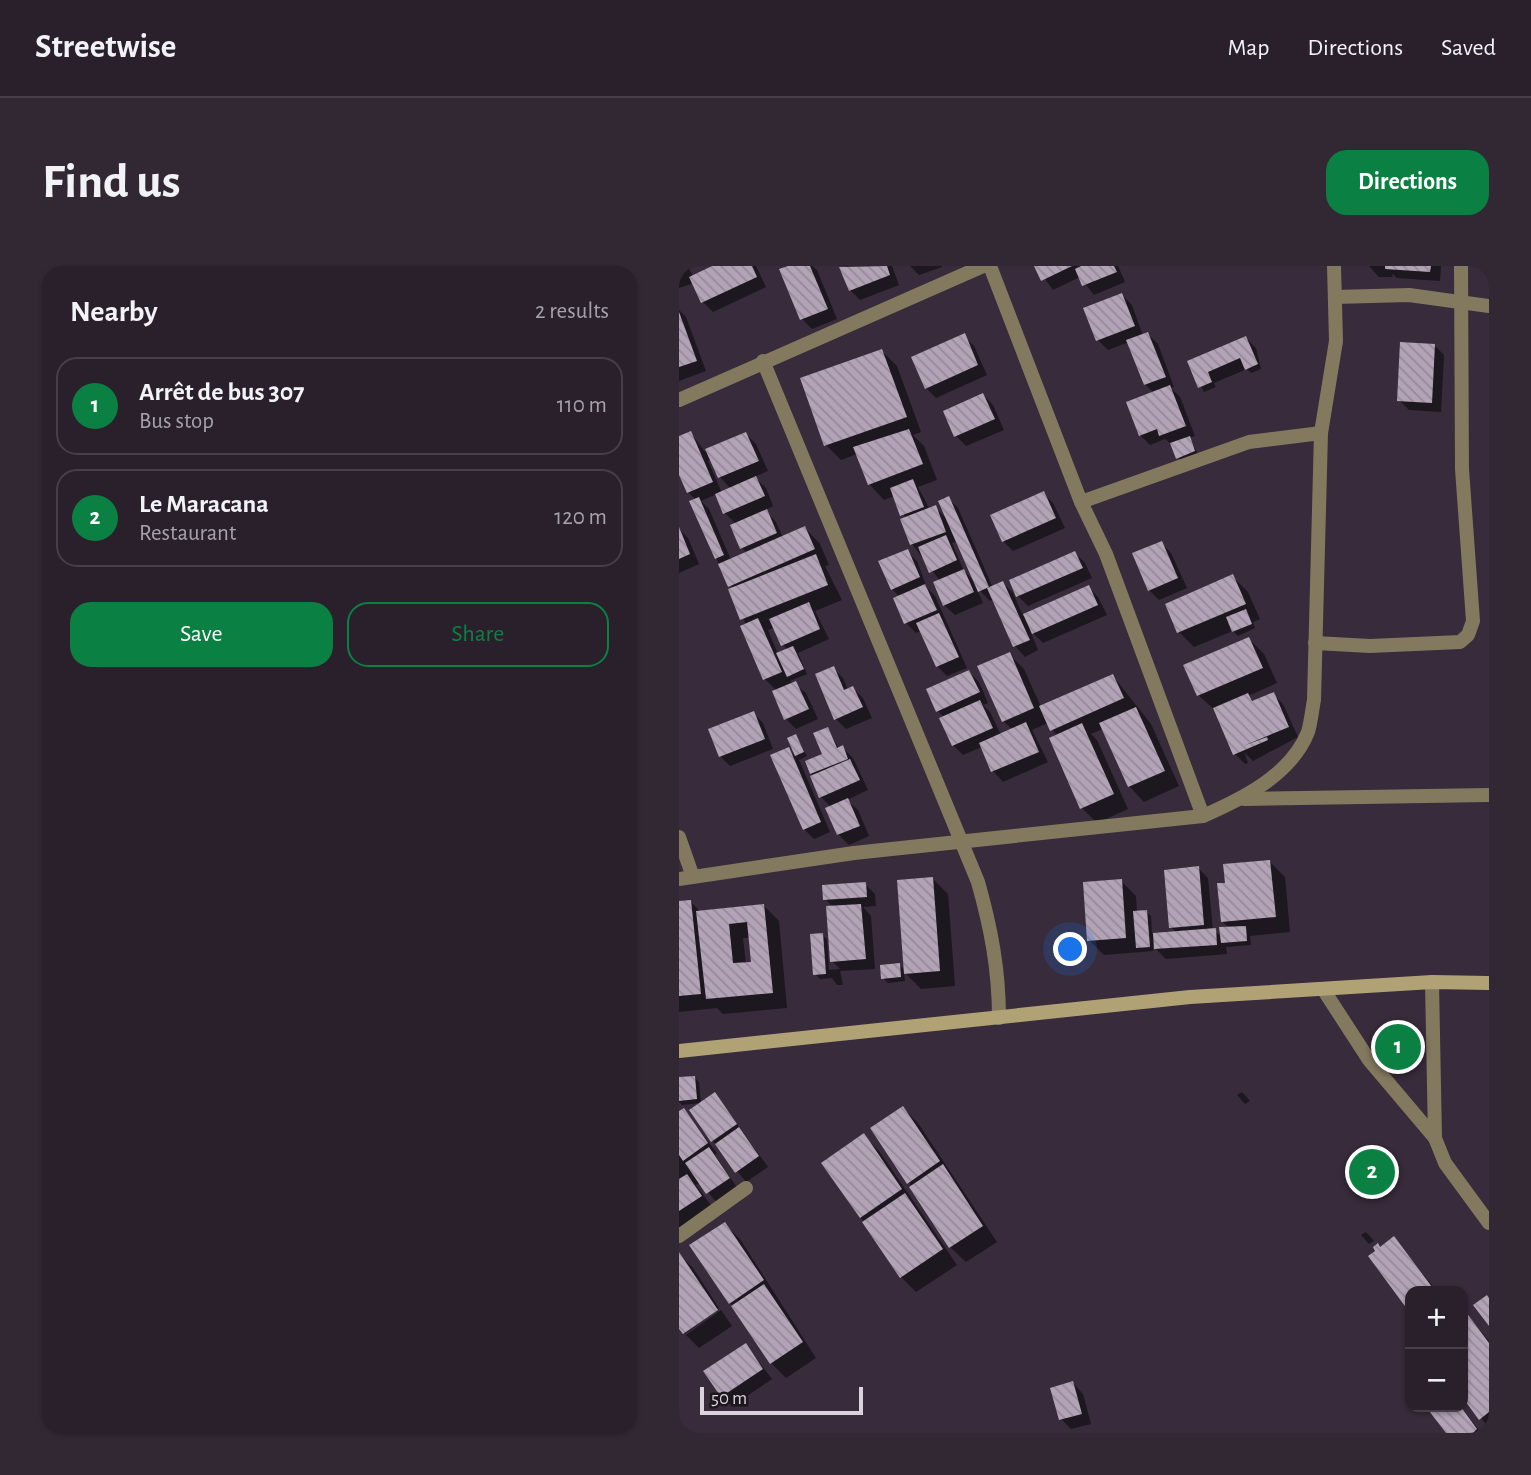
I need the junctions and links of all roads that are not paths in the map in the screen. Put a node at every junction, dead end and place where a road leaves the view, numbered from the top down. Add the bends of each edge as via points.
1 (983, 266) edge
2 (990, 266) edge
3 (1335, 266) edge
4 (1461, 266) edge
5 (1335, 297) junction
6 (1464, 305) junction
7 (1489, 306) edge
8 (763, 361) junction
9 (679, 400) edge
10 (1321, 433) junction
11 (1081, 502) junction
12 (1315, 643) junction
13 (1489, 795) edge
14 (1244, 799) junction
15 (1203, 816) junction
16 (679, 837) edge
17 (962, 841) junction
18 (686, 878) edge
19 (1432, 982) junction
20 (1489, 983) edge
21 (1323, 989) junction
22 (999, 1018) junction
23 (679, 1051) edge
24 (1435, 1138) junction
25 (747, 1188) dead end
26 (1489, 1223) edge
27 (679, 1236) edge

1 - 8 street via 842,331
2 - 11 street
3 - 5 street
4 - 6 street
5 - 6 street via 1409,295
5 - 10 street via 1336,341
6 - 7 street
6 - 12 street via 1462,469 1473,621 1468,635 1460,642 1408,646
8 - 9 street
8 - 17 street
10 - 11 street via 1249,442
10 - 12 street
11 - 15 street via 1106,554
12 - 14 street via 1314,700 1307,733 1288,761
13 - 14 street
14 - 15 street
15 - 17 street
16 - 18 street
17 - 18 street
17 - 22 street via 992,931
19 - 20 main road
19 - 21 main road
19 - 24 street
21 - 22 main road via 1190,997
21 - 24 street via 1369,1060
22 - 23 main road
24 - 26 street via 1445,1163
25 - 27 street

